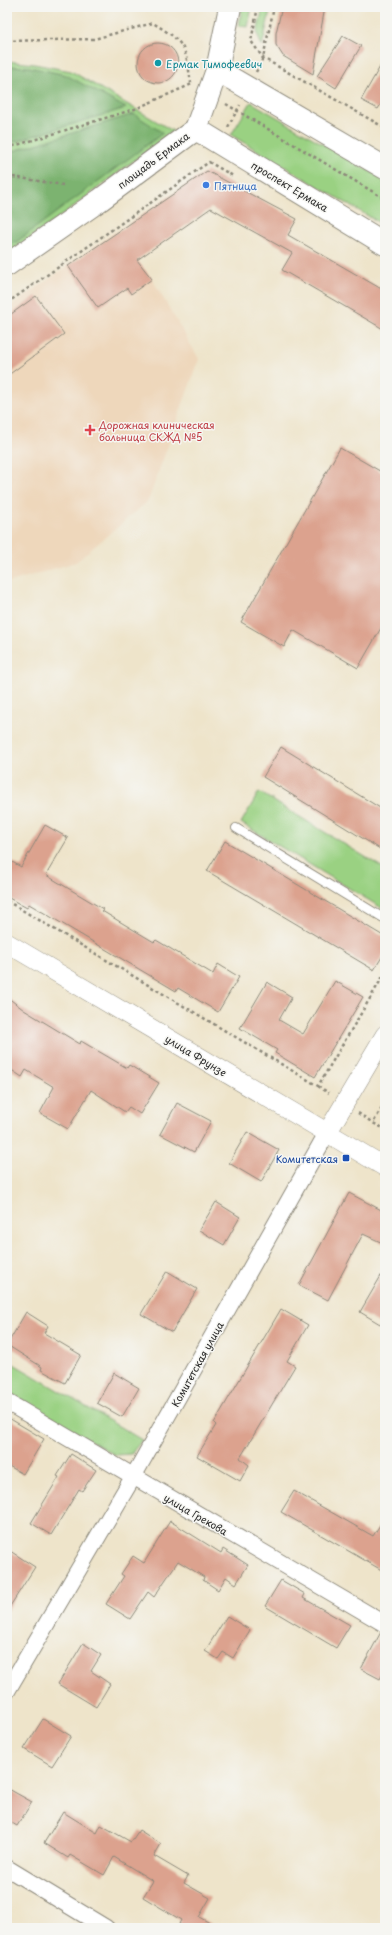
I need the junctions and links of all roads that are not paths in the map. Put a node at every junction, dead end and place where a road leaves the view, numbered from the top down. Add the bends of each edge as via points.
1 (230, 7) edge
2 (217, 70) junction
3 (196, 129) junction
4 (385, 168) edge
5 (385, 244) edge
6 (7, 265) edge
7 (236, 828) dead end
8 (385, 918) edge
9 (7, 943) edge
10 (385, 1035) edge
11 (328, 1133) junction
12 (385, 1167) edge
13 (7, 1402) edge
14 (133, 1477) junction
15 (385, 1624) edge
16 (7, 1691) edge
17 (7, 1868) edge
18 (106, 1928) edge

1 - 2 main road, площадь Ермака
2 - 3 main road, площадь Ермака via 200,88
2 - 4 main road
3 - 5 main road, проспект Ермака
3 - 6 main road, площадь Ермака
7 - 8 lane
9 - 11 street, улица Фрунзе
10 - 11 street, Комитетская улица
11 - 12 street, улица Фрунзе
11 - 14 street, Комитетская улица
13 - 14 street, улица Грекова
14 - 15 street, улица Грекова
14 - 16 street, Комитетская улица
17 - 18 street

